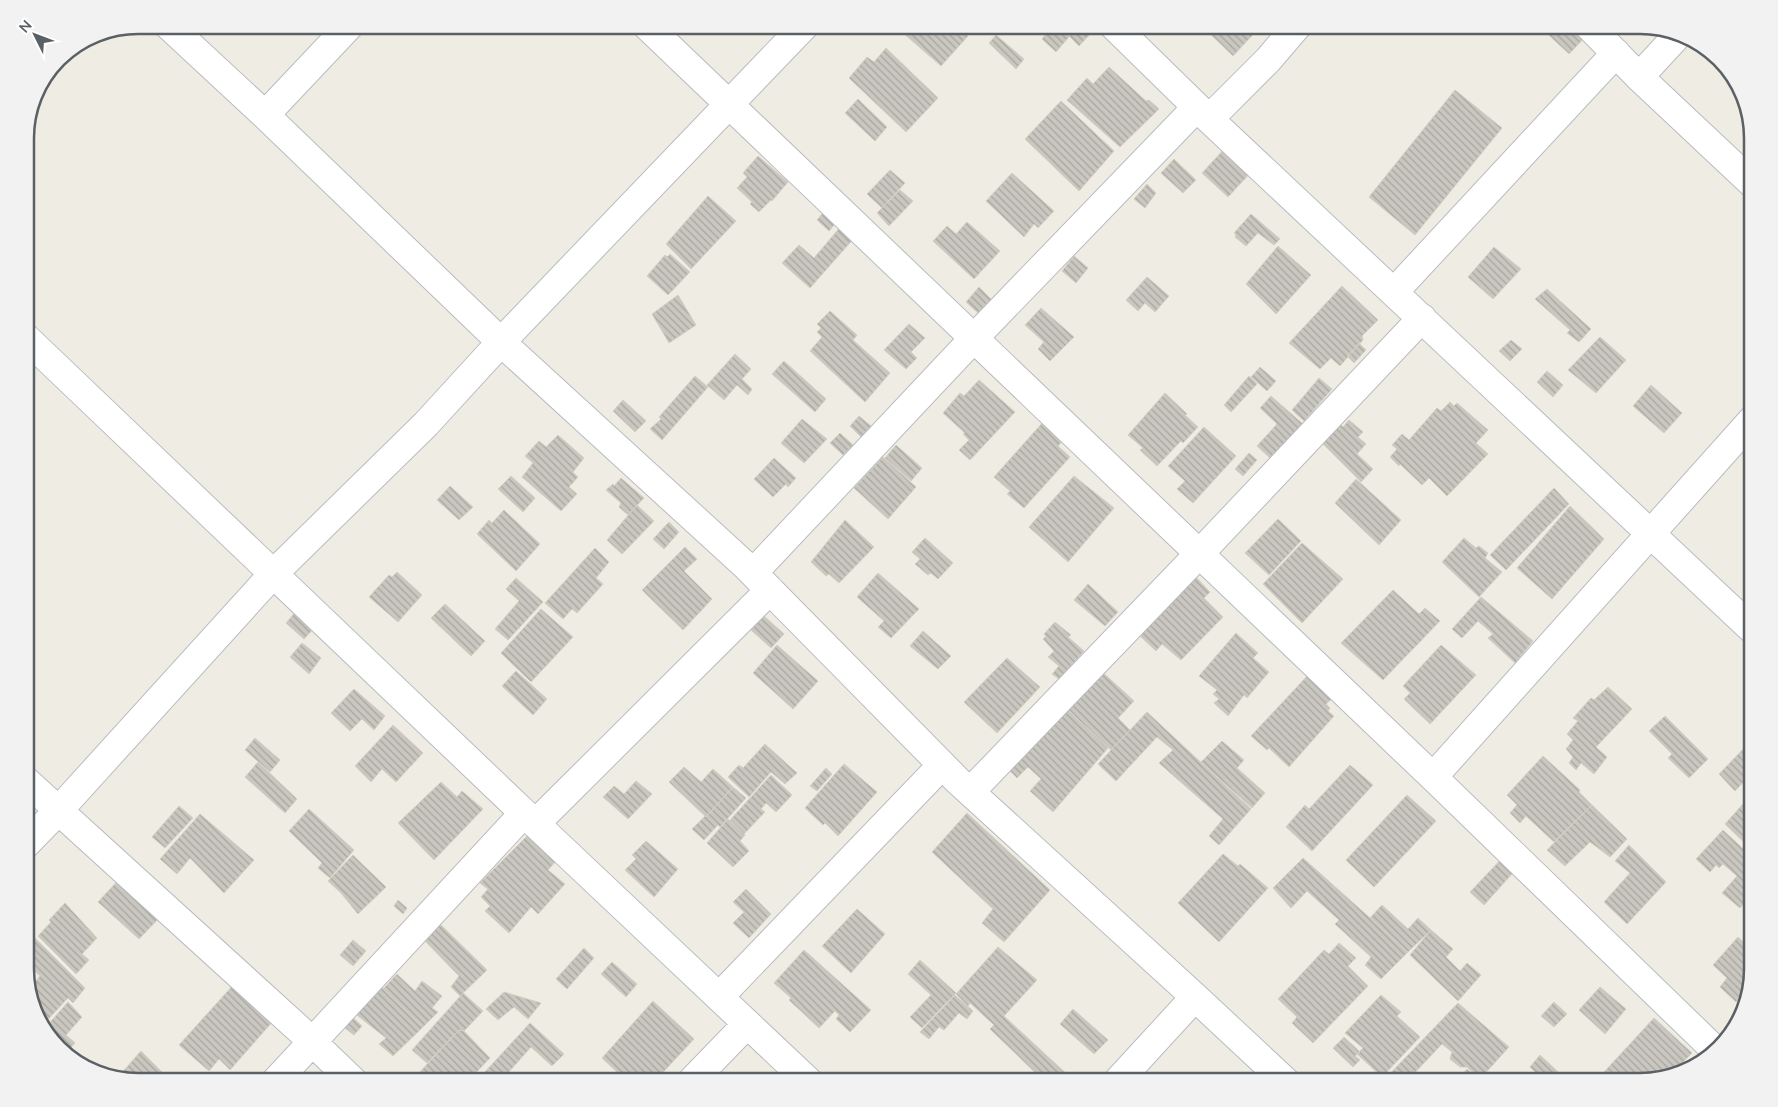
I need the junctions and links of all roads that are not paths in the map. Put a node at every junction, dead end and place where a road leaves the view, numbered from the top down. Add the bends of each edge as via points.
1 (178, 34) edge
2 (341, 34) edge
3 (655, 34) edge
4 (796, 34) edge
5 (1122, 34) edge
6 (1290, 34) edge
7 (1597, 34) edge
8 (1674, 39) edge
9 (1616, 53) junction
10 (1639, 77) junction
11 (729, 104) junction
12 (1203, 113) junction
13 (265, 114) junction
14 (1744, 176) edge
15 (1394, 292) junction
16 (1422, 318) junction
17 (975, 337) junction
18 (501, 342) junction
19 (34, 350) edge
20 (1744, 430) edge
21 (1651, 534) junction
22 (1200, 553) junction
23 (274, 573) junction
24 (762, 582) junction
25 (1744, 622) edge
26 (942, 765) junction
27 (1434, 777) junction
28 (34, 788) edge
29 (970, 792) junction
30 (58, 811) junction
31 (530, 818) junction
32 (34, 836) edge
33 (1195, 996) junction
34 (719, 997) junction
35 (747, 1024) junction
36 (313, 1043) junction
37 (1710, 1046) edge
38 (284, 1073) edge
39 (345, 1073) edge
40 (700, 1073) edge
41 (799, 1073) edge
42 (1125, 1073) edge
43 (1276, 1073) edge

1 - 13 street
2 - 13 street
3 - 11 street
4 - 11 street
5 - 12 street
6 - 12 street via 1268,60
7 - 9 street
8 - 10 street
9 - 10 street
9 - 15 street
10 - 14 street
11 - 17 street
11 - 18 street
12 - 15 street
12 - 17 street
13 - 18 street
15 - 16 street
16 - 21 street
16 - 22 street
17 - 22 street
17 - 24 street
18 - 23 street via 426,424
18 - 24 street
19 - 23 street
20 - 21 street
21 - 25 street
21 - 27 street
22 - 27 street
22 - 29 street
23 - 30 street
23 - 31 street
24 - 26 street
24 - 31 street
26 - 29 street
26 - 34 street
27 - 37 street
28 - 30 street
29 - 33 street
30 - 32 street
30 - 36 street
31 - 34 street
31 - 36 street
33 - 42 street
33 - 43 street
34 - 35 street
35 - 40 street
35 - 41 street
36 - 38 street
36 - 39 street

